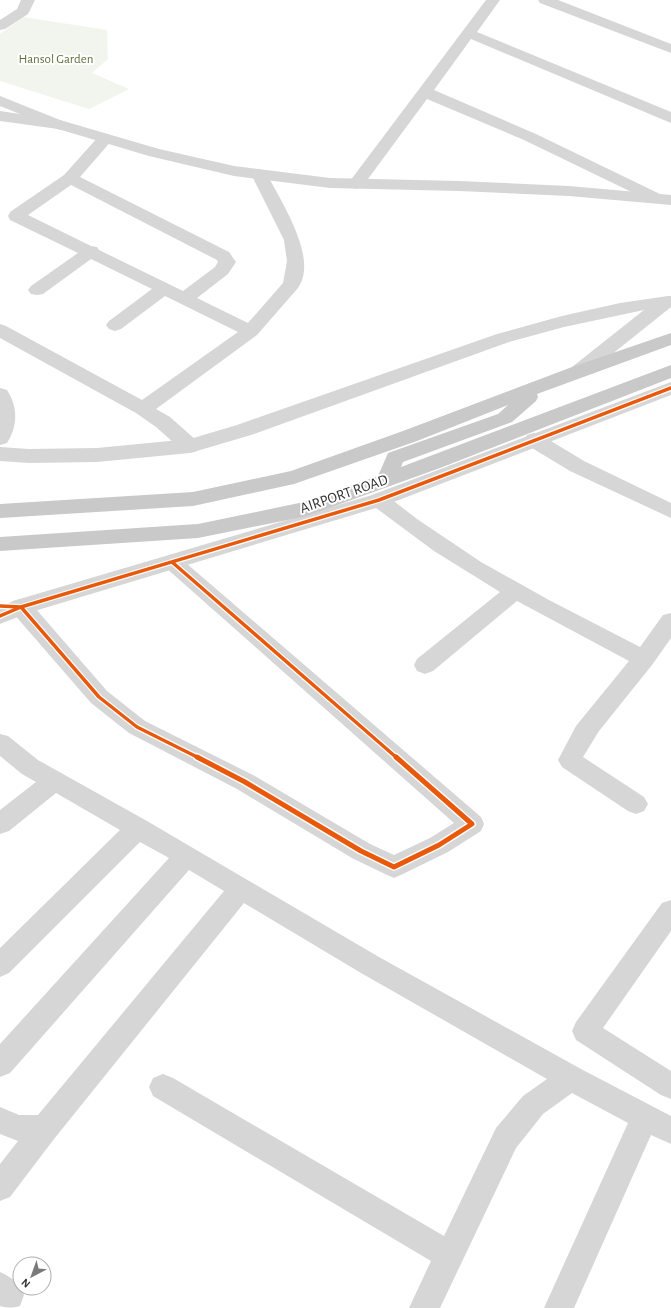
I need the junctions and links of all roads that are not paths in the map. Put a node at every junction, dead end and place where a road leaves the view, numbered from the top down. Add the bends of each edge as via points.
1 (28, 0) edge
2 (493, 0) edge
3 (545, 0) edge
4 (0, 26) edge
5 (468, 33) junction
6 (671, 49) edge
7 (425, 92) junction
8 (0, 101) edge
9 (0, 116) edge
10 (671, 118) edge
11 (60, 125) junction
12 (105, 138) junction
13 (259, 174) junction
14 (70, 178) junction
15 (356, 184) junction
16 (664, 199) edge
17 (91, 252) junction
18 (165, 288) junction
19 (37, 290) dead end
20 (185, 298) junction
21 (670, 300) edge
22 (115, 326) dead end
23 (0, 330) edge
24 (251, 331) junction
25 (671, 339) edge
26 (579, 371) junction
27 (671, 371) edge
28 (542, 386) junction
29 (671, 388) edge
30 (0, 394) edge
31 (143, 409) junction
32 (0, 438) edge
33 (534, 440) junction
34 (190, 446) junction
35 (0, 454) edge
36 (386, 480) junction
37 (379, 500) junction
38 (0, 511) edge
39 (671, 511) edge
40 (0, 544) edge
41 (172, 562) junction
42 (515, 591) junction
43 (10, 607) edge
44 (0, 616) edge
45 (671, 621) edge
46 (644, 659) junction
47 (425, 665) dead end
48 (0, 743) edge
49 (54, 781) junction
50 (636, 804) dead end
51 (0, 824) edge
52 (138, 828) junction
53 (186, 856) junction
54 (241, 889) junction
55 (671, 911) edge
56 (0, 965) edge
57 (0, 1064) edge
58 (571, 1078) junction
59 (671, 1086) edge
60 (163, 1087) dead end
61 (645, 1117) junction
62 (0, 1120) edge
63 (44, 1129) junction
64 (671, 1131) edge
65 (0, 1187) edge
66 (450, 1256) junction
67 (424, 1308) edge
68 (559, 1308) edge

1 - 4 street via 23,12
2 - 5 street
3 - 6 street
5 - 7 street
5 - 10 street
7 - 15 street
7 - 16 street
8 - 11 street
9 - 11 street
11 - 12 street
12 - 13 street via 155,153 234,171
12 - 14 street
13 - 15 street
13 - 24 street via 292,240 296,261 292,284
14 - 17 street via 11,219
14 - 20 street via 223,256 227,262 222,270
15 - 16 street via 570,191
17 - 18 street
17 - 19 street
18 - 20 street
18 - 22 street
20 - 24 street
21 - 26 street
21 - 34 street via 562,322 502,338 244,430
23 - 31 street
24 - 31 street
25 - 26 main road
26 - 28 main road
27 - 36 main road, AIRPORT ROAD
28 - 36 main road via 505,418 395,458
28 - 38 main road via 294,477 192,500
29 - 33 street
30 - 32 street via 5,403 7,418
31 - 34 street via 163,422
33 - 37 street
33 - 39 street via 577,466
34 - 35 street via 97,454
36 - 40 main road, AIRPORT ROAD via 307,509 198,531
37 - 41 street
37 - 42 street via 433,542
41 - 43 street
41 - 43 street via 472,824 439,845 394,867 361,851 245,782 137,727 99,697
42 - 46 street
42 - 47 street
43 - 44 street
45 - 46 street
46 - 50 street via 586,732 570,760
48 - 49 street via 30,767
49 - 51 street
49 - 52 street
52 - 53 street
52 - 56 street
53 - 54 street
53 - 57 street
54 - 58 street
54 - 63 street
55 - 59 street via 585,1031
58 - 61 street
58 - 66 street via 533,1105 506,1138
60 - 66 street
61 - 64 street
61 - 68 street
62 - 63 street via 19,1128
63 - 65 street
66 - 67 street

